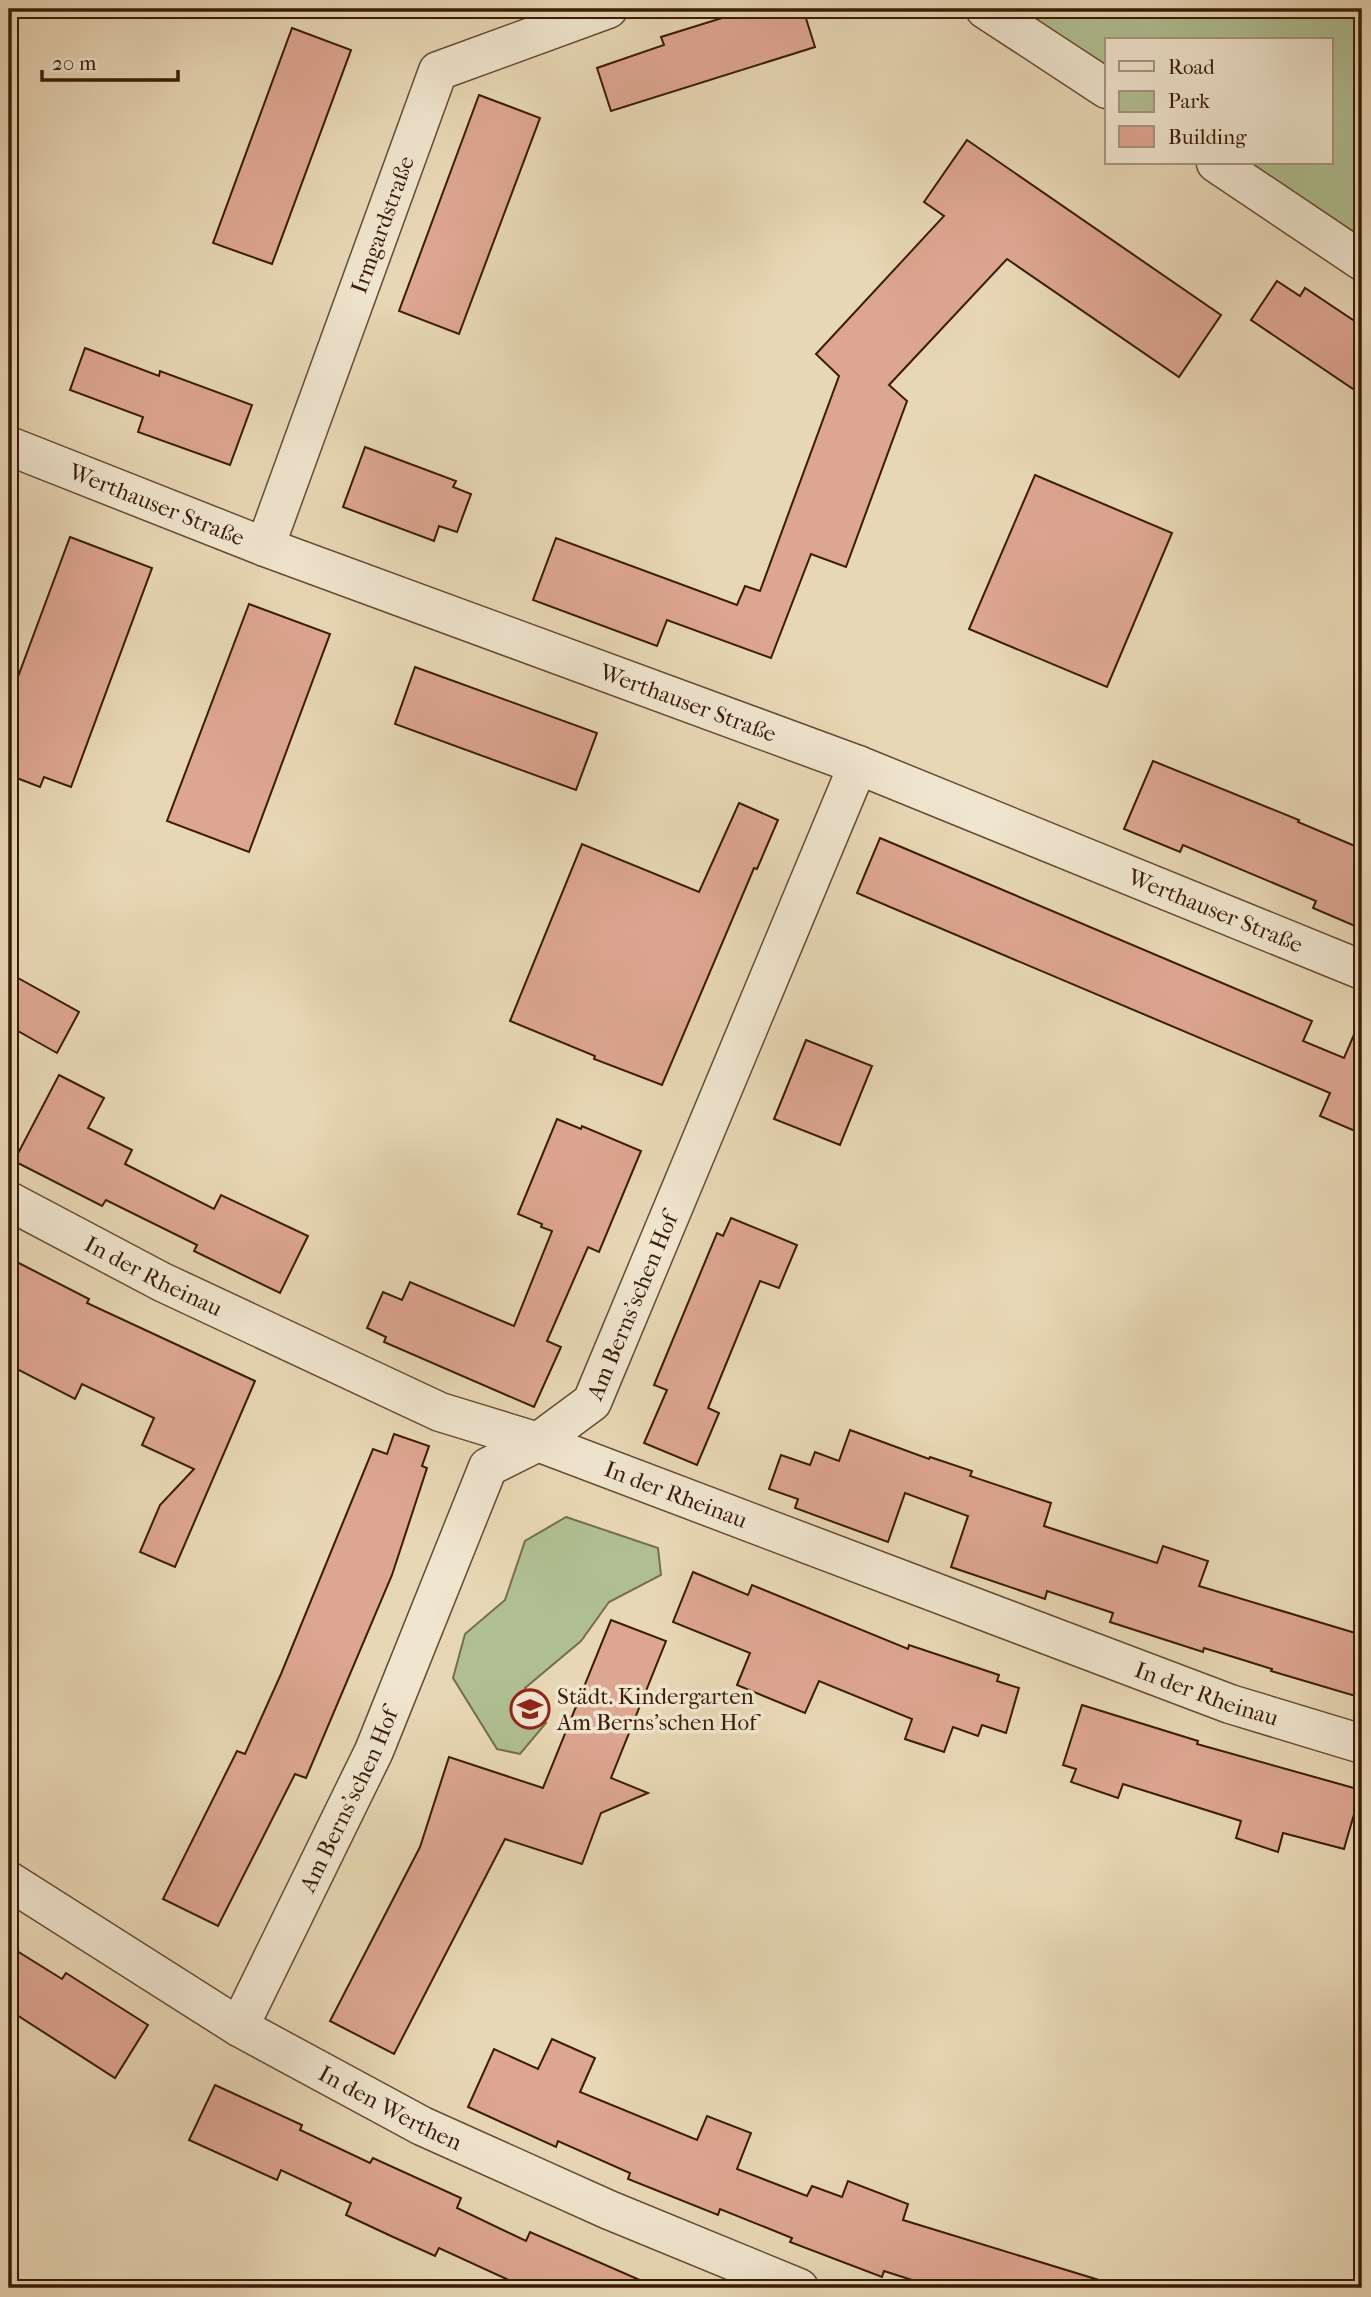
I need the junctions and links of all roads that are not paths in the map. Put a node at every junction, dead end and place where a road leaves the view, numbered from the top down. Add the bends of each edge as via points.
1 (608, 9) edge
2 (1006, 14) edge
3 (1105, 88) edge
4 (1217, 164) edge
5 (1362, 261) edge
6 (9, 446) edge
7 (265, 547) junction
8 (858, 765) junction
9 (1362, 970) edge
10 (9, 1201) edge
11 (538, 1442) junction
12 (1362, 1744) edge
13 (9, 1881) edge
14 (239, 2027) junction
15 (799, 2288) edge

1 - 7 street, Irmgardstraße via 438,71
2 - 3 street
4 - 5 street
6 - 7 street, Werthauser Straße
7 - 8 street, Werthauser Straße
8 - 9 street, Werthauser Straße
8 - 11 street, Am Berns'schen Hof via 592,1402
10 - 11 street, In der Rheinau via 162,1282 440,1412
11 - 12 street, In der Rheinau via 1230,1704
11 - 14 street, Am Berns'schen Hof via 488,1467 374,1751
13 - 14 street, In den Werthen
14 - 15 street, In den Werthen via 422,2126

